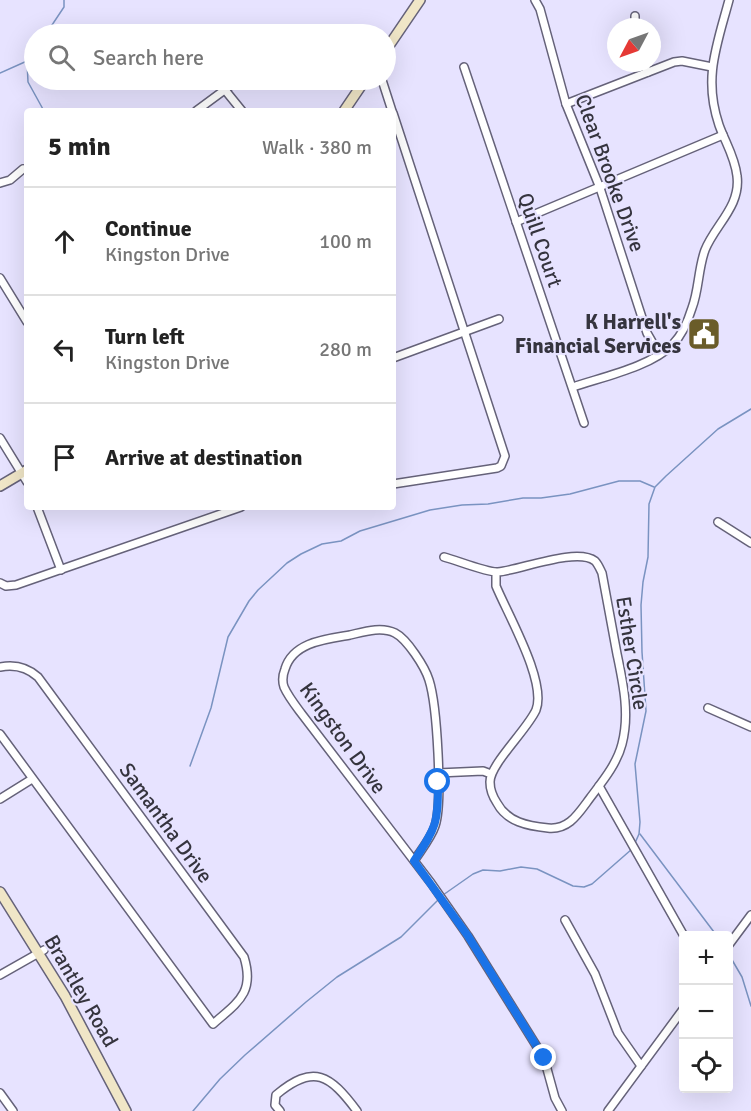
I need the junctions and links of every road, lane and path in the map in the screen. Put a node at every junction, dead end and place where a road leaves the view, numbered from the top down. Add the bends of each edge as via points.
1 (420, 0) edge
2 (535, 0) edge
3 (729, 0) edge
4 (396, 36) edge
5 (464, 67) dead end
6 (661, 67) edge
7 (712, 67) junction
8 (648, 72) edge
9 (225, 90) joint
10 (358, 90) edge
11 (385, 90) edge
12 (566, 104) junction
13 (200, 108) edge
14 (240, 108) edge
15 (346, 108) edge
16 (392, 108) edge
17 (396, 121) edge
18 (723, 135) junction
19 (22, 169) dead end
20 (0, 183) edge
21 (600, 188) junction
22 (516, 222) junction
23 (0, 278) edge
24 (24, 317) edge
25 (499, 319) dead end
26 (464, 331) junction
27 (659, 354) junction
28 (396, 357) edge
29 (573, 387) junction
30 (584, 423) dead end
31 (0, 438) edge
32 (24, 474) edge
33 (24, 475) edge
34 (396, 484) edge
35 (0, 486) edge
36 (38, 510) edge
37 (232, 510) edge
38 (718, 522) dead end
39 (751, 543) edge
40 (444, 557) dead end
41 (61, 570) junction
42 (496, 573) junction
43 (3, 584) edge
44 (0, 667) edge
45 (708, 708) dead end
46 (751, 727) edge
47 (0, 734) edge
48 (438, 772) junction
49 (491, 774) junction
50 (32, 779) junction
51 (599, 786) junction
52 (0, 799) edge
53 (414, 861) junction
54 (0, 892) edge
55 (751, 915) edge
56 (565, 920) dead end
57 (681, 931) edge
58 (733, 940) edge
59 (42, 952) junction
60 (0, 975) edge
61 (679, 1015) edge
62 (641, 1066) junction
63 (0, 1093) edge
64 (13, 1111) edge
65 (126, 1111) edge
66 (280, 1111) edge
67 (357, 1111) edge
68 (562, 1111) edge
69 (608, 1111) edge

1 - 4 street
2 - 12 street, Clear Brooke Drive
3 - 7 street
5 - 22 street, Quill Court
6 - 7 street via 682,61
7 - 18 street via 711,96
8 - 12 street
9 - 13 street
9 - 14 street
10 - 15 street
11 - 16 street
12 - 21 street, Clear Brooke Drive
17 - 26 street
18 - 21 street
18 - 27 street via 733,156 736,194 706,249 692,311 680,336
19 - 20 street
21 - 22 street
21 - 27 street, Clear Brooke Drive via 647,333
22 - 29 street, Quill Court
23 - 24 street
25 - 26 street
26 - 28 street
26 - 34 street via 505,456 501,466
27 - 29 street
29 - 30 street, Quill Court
31 - 32 street
33 - 35 street
36 - 41 street
37 - 41 street
38 - 39 street
40 - 42 street, Esther Circle
41 - 43 street via 16,585
42 - 49 street via 496,586 532,667 539,696 527,724
42 - 51 street, Esther Circle via 579,556 599,565 625,694 626,718 620,752
44 - 50 street, Samantha Drive via 25,668 38,677 244,957 249,972 243,998 213,1024
45 - 46 street
47 - 50 street
48 - 49 street
48 - 53 street, Kingston Drive via 435,828
48 - 53 street, Kingston Drive via 429,679 398,635 383,630 341,636 304,646 292,656 283,681 288,695
49 - 51 street, Esther Circle via 491,790 504,813 514,821 546,828 570,823
50 - 52 street
51 - 57 street
53 - 68 street, Kingston Drive via 531,1035 544,1058
54 - 59 street, Brantley Road
55 - 58 street
56 - 62 street via 596,974 618,1033
59 - 60 street
59 - 65 street, Brantley Road
61 - 62 street
62 - 69 street
63 - 64 street
66 - 67 street via 275,1105 276,1095 303,1077 320,1077 333,1083

